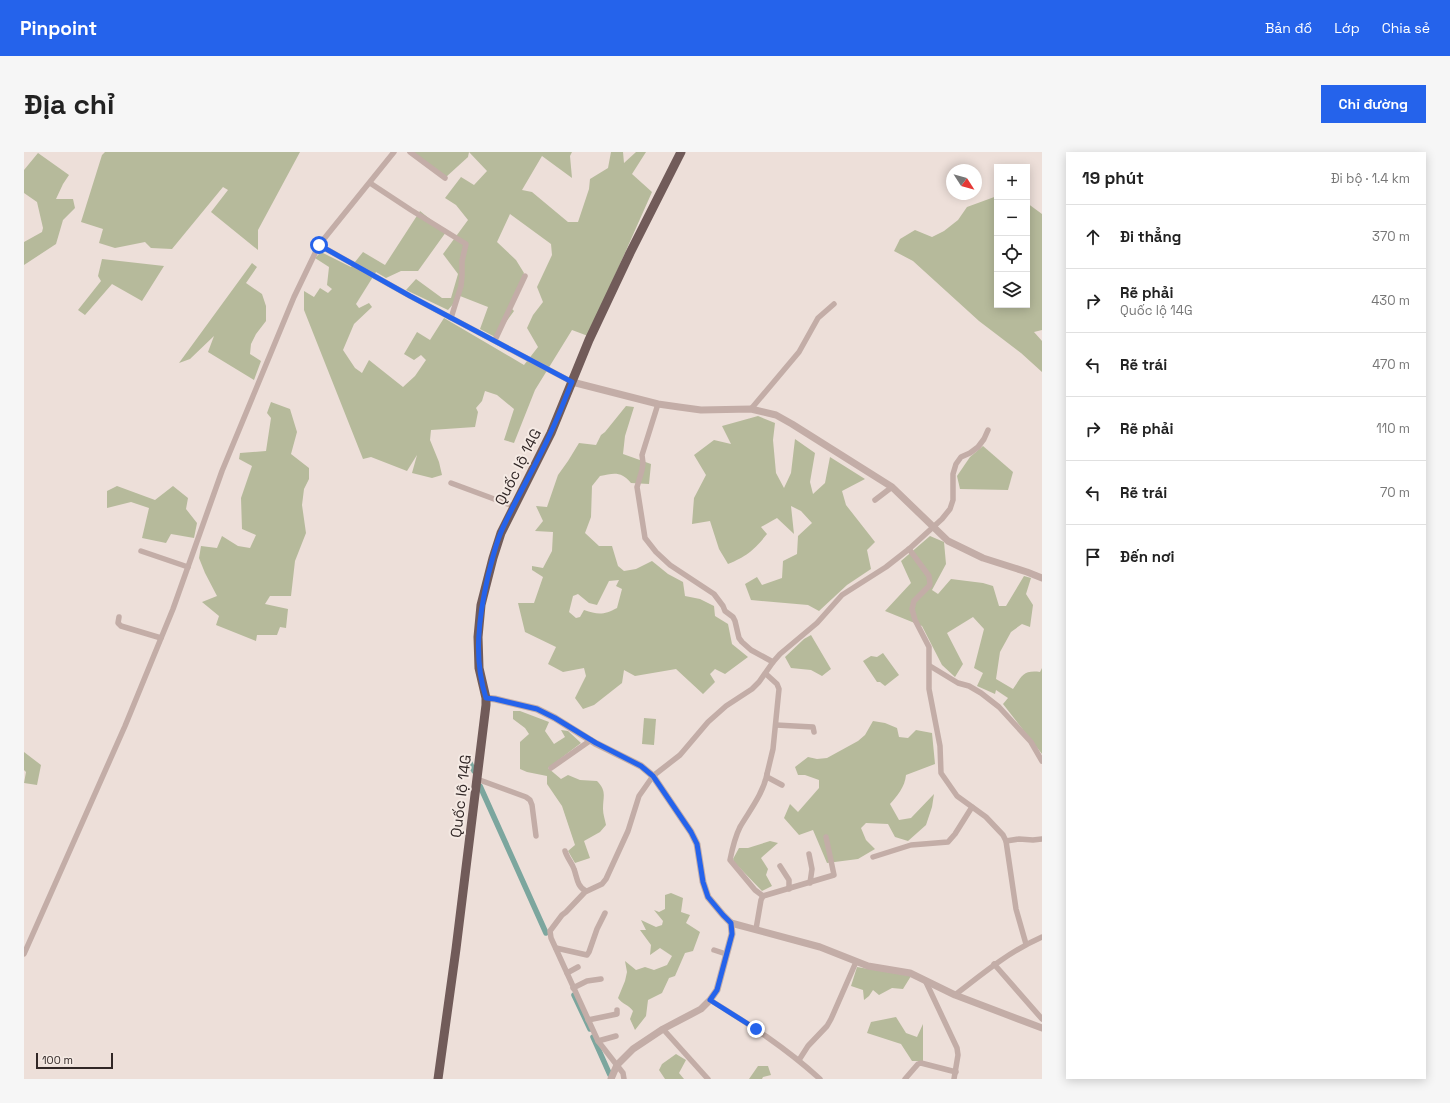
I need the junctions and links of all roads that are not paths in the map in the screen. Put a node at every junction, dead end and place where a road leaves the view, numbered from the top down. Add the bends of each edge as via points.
1 (394, 152) edge
2 (410, 152) edge
3 (678, 153) edge
4 (445, 178) dead end
5 (370, 183) junction
6 (319, 245) junction
7 (525, 276) dead end
8 (834, 304) dead end
9 (451, 318) junction
10 (495, 340) junction
11 (572, 382) junction
12 (658, 404) junction
13 (751, 409) junction
14 (988, 430) dead end
15 (451, 484) dead end
16 (892, 488) junction
17 (875, 500) dead end
18 (513, 506) junction
19 (934, 527) junction
20 (909, 549) junction
21 (141, 551) dead end
22 (188, 567) junction
23 (1042, 578) edge
24 (119, 616) dead end
25 (161, 638) junction
26 (773, 662) junction
27 (930, 666) junction
28 (766, 674) junction
29 (486, 698) junction
30 (776, 725) junction
31 (814, 732) dead end
32 (591, 740) junction
33 (1042, 761) edge
34 (551, 768) dead end
35 (767, 774) junction
36 (653, 776) junction
37 (477, 779) junction
38 (782, 785) dead end
39 (972, 807) junction
40 (536, 836) dead end
41 (826, 837) dead end
42 (1042, 839) edge
43 (1006, 841) junction
44 (565, 851) dead end
45 (809, 854) dead end
46 (873, 857) dead end
47 (780, 866) dead end
48 (810, 883) junction
49 (789, 889) junction
50 (586, 891) junction
51 (763, 896) junction
52 (605, 913) dead end
53 (731, 923) junction
54 (756, 929) junction
55 (1042, 937) edge
56 (1026, 944) junction
57 (556, 948) junction
58 (714, 950) dead end
59 (24, 954) edge
60 (726, 954) junction
61 (856, 962) junction
62 (994, 964) junction
63 (578, 967) dead end
64 (567, 973) junction
65 (600, 979) dead end
66 (925, 980) junction
67 (573, 988) junction
68 (955, 995) junction
69 (710, 1000) junction
70 (617, 1010) dead end
71 (1042, 1019) edge
72 (588, 1020) junction
73 (1042, 1028) edge
74 (663, 1029) junction
75 (616, 1036) dead end
76 (598, 1041) junction
77 (799, 1060) junction
78 (617, 1065) junction
79 (956, 1072) junction
80 (438, 1079) edge
81 (611, 1079) edge
82 (624, 1079) edge
83 (708, 1079) edge
84 (820, 1079) edge
85 (905, 1079) edge
86 (954, 1079) edge

1 - 5 street
2 - 4 street
3 - 11 main road, Quốc lộ 14G via 589,340
5 - 6 street
5 - 9 street via 466,244 461,286
6 - 9 street
6 - 22 street via 294,297 222,471
7 - 10 street
8 - 13 street via 818,318 799,352
9 - 10 street
10 - 11 street
11 - 12 street
11 - 18 main road, Quốc lộ 14G via 551,433
12 - 13 street via 700,410
12 - 26 street via 642,455 642,470 637,487 645,538 670,565 714,594 725,612 736,621 742,642
13 - 16 street via 776,415
14 - 19 street via 978,447 956,464 950,509
15 - 18 street
16 - 17 street
16 - 19 street
18 - 29 main road, Quốc lộ 14G via 501,533 481,605 479,668
19 - 20 street
19 - 23 street via 948,541 983,558
20 - 26 street via 842,596 817,623
20 - 27 street via 930,580 928,588 914,601 912,610 929,647
21 - 22 street
22 - 25 street
24 - 25 street via 118,623 123,627
25 - 59 street
26 - 28 street
27 - 33 street via 951,679 970,686 999,707 1031,742
27 - 39 street via 930,689 940,746 941,774 957,796
28 - 30 street via 779,686
28 - 36 street via 752,689 708,722 680,755
29 - 32 street via 537,709
29 - 37 main road, Quốc lộ 14G
30 - 31 street via 813,727
30 - 35 street
32 - 34 street
32 - 36 street via 641,766
35 - 38 street via 767,777
35 - 51 street via 754,807 739,829 730,860
36 - 50 street via 639,796 628,832 606,879 602,884
36 - 53 street via 697,844 708,897
37 - 40 street via 530,800
37 - 80 main road, Quốc lộ 14G
39 - 43 street via 986,817
39 - 46 street via 948,842 911,845
41 - 48 street via 834,875
42 - 43 street
43 - 56 street via 1016,909
44 - 50 street via 579,885
45 - 48 street via 812,868
47 - 49 street via 789,880
48 - 49 street
49 - 51 street
50 - 57 street via 550,931
51 - 54 street
52 - 57 street via 587,954
53 - 54 street
53 - 60 street via 732,934
54 - 61 street via 820,947
55 - 56 street
56 - 62 street
57 - 64 street
58 - 60 street
60 - 69 street via 717,990
61 - 66 street via 910,973
61 - 77 street via 831,1019
62 - 68 street
62 - 71 street
63 - 64 street
64 - 67 street
65 - 67 street via 587,981
66 - 68 street
66 - 79 street via 957,1048
67 - 72 street
68 - 73 street
69 - 74 street via 700,1009
69 - 77 street
70 - 72 street via 617,1014
72 - 76 street
74 - 78 street via 633,1049
74 - 83 street
75 - 76 street
76 - 78 street
77 - 84 street
78 - 81 street
78 - 82 street
79 - 85 street via 921,1063
79 - 86 street

